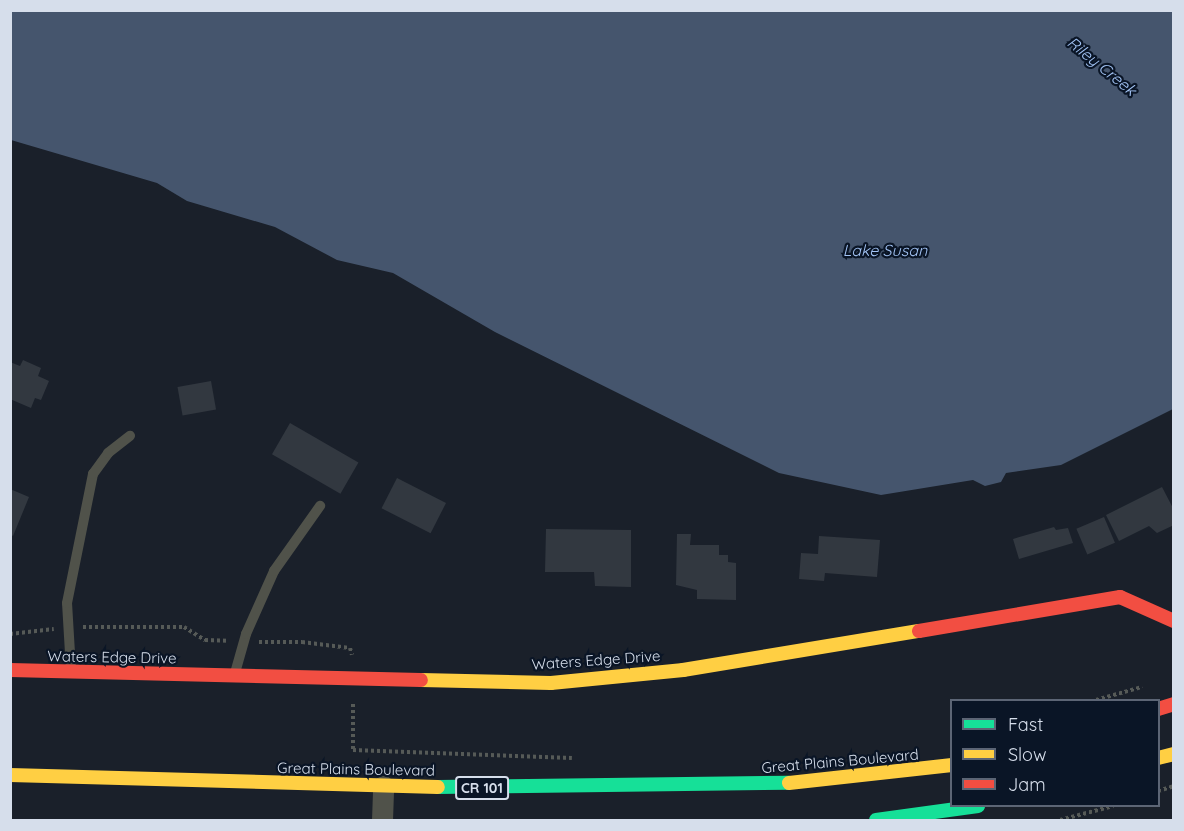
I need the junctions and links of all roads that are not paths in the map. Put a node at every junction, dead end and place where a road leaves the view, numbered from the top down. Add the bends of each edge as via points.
1 (130, 436) dead end
2 (320, 506) dead end
3 (1173, 621) edge
4 (10, 670) edge
5 (71, 673) junction
6 (234, 676) junction
7 (950, 765) edge
8 (10, 775) edge
9 (383, 786) junction
10 (971, 807) edge
11 (382, 820) edge
12 (876, 820) edge

1 - 5 lane via 108,453 93,474 67,603
2 - 6 lane via 274,571 246,634
3 - 6 street, Waters Edge Drive via 1120,597 683,670 551,682
4 - 5 street, Waters Edge Drive
5 - 6 street, Waters Edge Drive
7 - 9 street, Great Plains Boulevard / CR 101 via 781,784
8 - 9 street, Great Plains Boulevard / CR 101
9 - 11 street
10 - 12 street

